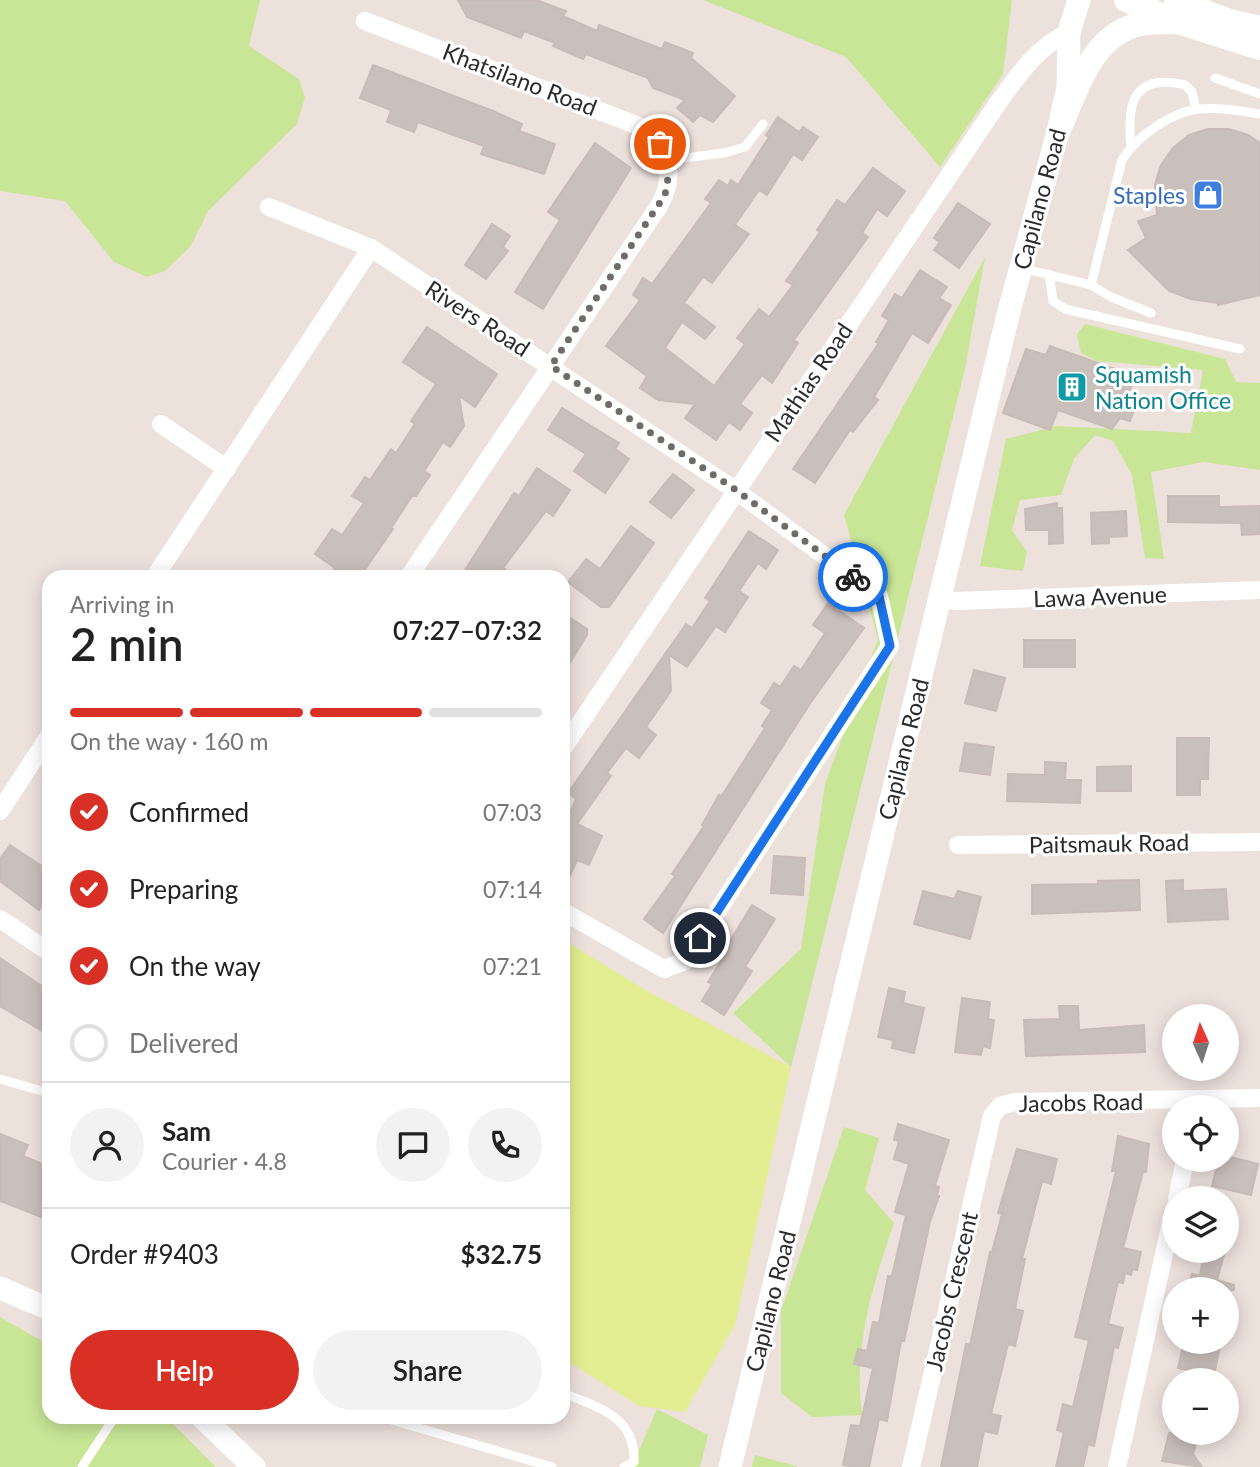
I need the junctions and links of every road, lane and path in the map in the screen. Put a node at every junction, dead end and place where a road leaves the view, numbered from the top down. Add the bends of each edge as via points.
1 (1079, 0) edge
2 (1126, 0) edge
3 (1177, 11) edge
4 (365, 20) dead end
5 (1260, 29) edge
6 (1069, 32) junction
7 (1260, 48) edge
8 (1215, 78) dead end
9 (1260, 94) edge
10 (1196, 109) junction
11 (1260, 114) edge
12 (763, 124) dead end
13 (1058, 132) junction
14 (1131, 145) junction
15 (667, 160) junction
16 (269, 207) dead end
17 (371, 248) junction
18 (1021, 268) junction
19 (1049, 274) junction
20 (1091, 285) junction
21 (1150, 313) dead end
22 (1240, 349) dead end
23 (551, 366) junction
24 (161, 424) dead end
25 (227, 469) junction
26 (736, 490) junction
27 (159, 570) edge
28 (413, 570) edge
29 (1260, 590) edge
30 (940, 599) junction
31 (570, 738) edge
32 (42, 747) edge
33 (0, 811) edge
34 (1260, 842) edge
35 (958, 845) dead end
36 (570, 915) edge
37 (0, 919) edge
38 (42, 947) edge
39 (0, 1079) edge
40 (42, 1091) edge
41 (1260, 1098) edge
42 (1239, 1100) edge
43 (1162, 1104) edge
44 (992, 1116) joint
45 (1162, 1263) edge
46 (0, 1288) edge
47 (42, 1306) edge
48 (570, 1396) edge
49 (110, 1424) edge
50 (209, 1424) edge
51 (405, 1424) edge
52 (82, 1467) edge
53 (254, 1467) edge
54 (552, 1467) edge
55 (624, 1467) edge
56 (730, 1467) edge
57 (911, 1467) edge
58 (1117, 1467) edge

1 - 6 street, Capilano Road
2 - 3 main road
3 - 5 main road
3 - 7 main road
3 - 13 main road via 1110,38 1088,64
4 - 15 street, Khatsilano Road via 634,123 652,135
6 - 13 street, Capilano Road via 1068,87
6 - 26 street, Mathias Road via 1047,43 1005,93
8 - 9 lane
10 - 11 lane
10 - 14 lane
10 - 14 lane via 1185,85 1148,85 1131,103
12 - 15 lane via 745,147
13 - 18 street, Capilano Road
14 - 20 lane via 1122,160
15 - 23 street via 665,195
16 - 17 street, Rivers Road
17 - 23 street, Rivers Road
17 - 25 street
18 - 19 lane
18 - 30 street, Capilano Road
19 - 20 lane
19 - 22 lane via 1053,300 1065,309
20 - 21 lane
23 - 26 street, Rivers Road
23 - 28 street
24 - 25 street
25 - 27 street
26 - 31 street, Mathias Road
26 - 36 street, Rivers Road via 879,596 890,646 685,961 664,969
29 - 30 street, Lawa Avenue
30 - 56 street, Capilano Road
32 - 33 street
34 - 35 street, Paitsmauk Road
37 - 38 street
39 - 40 lane
41 - 42 street, Jacobs Road
43 - 44 street, Jacobs Road via 1015,1102 1000,1106
44 - 57 street, Jacobs Crescent
45 - 58 street
46 - 47 street
48 - 55 lane via 615,1415 635,1446 634,1462
49 - 52 lane
50 - 53 street
51 - 54 lane

